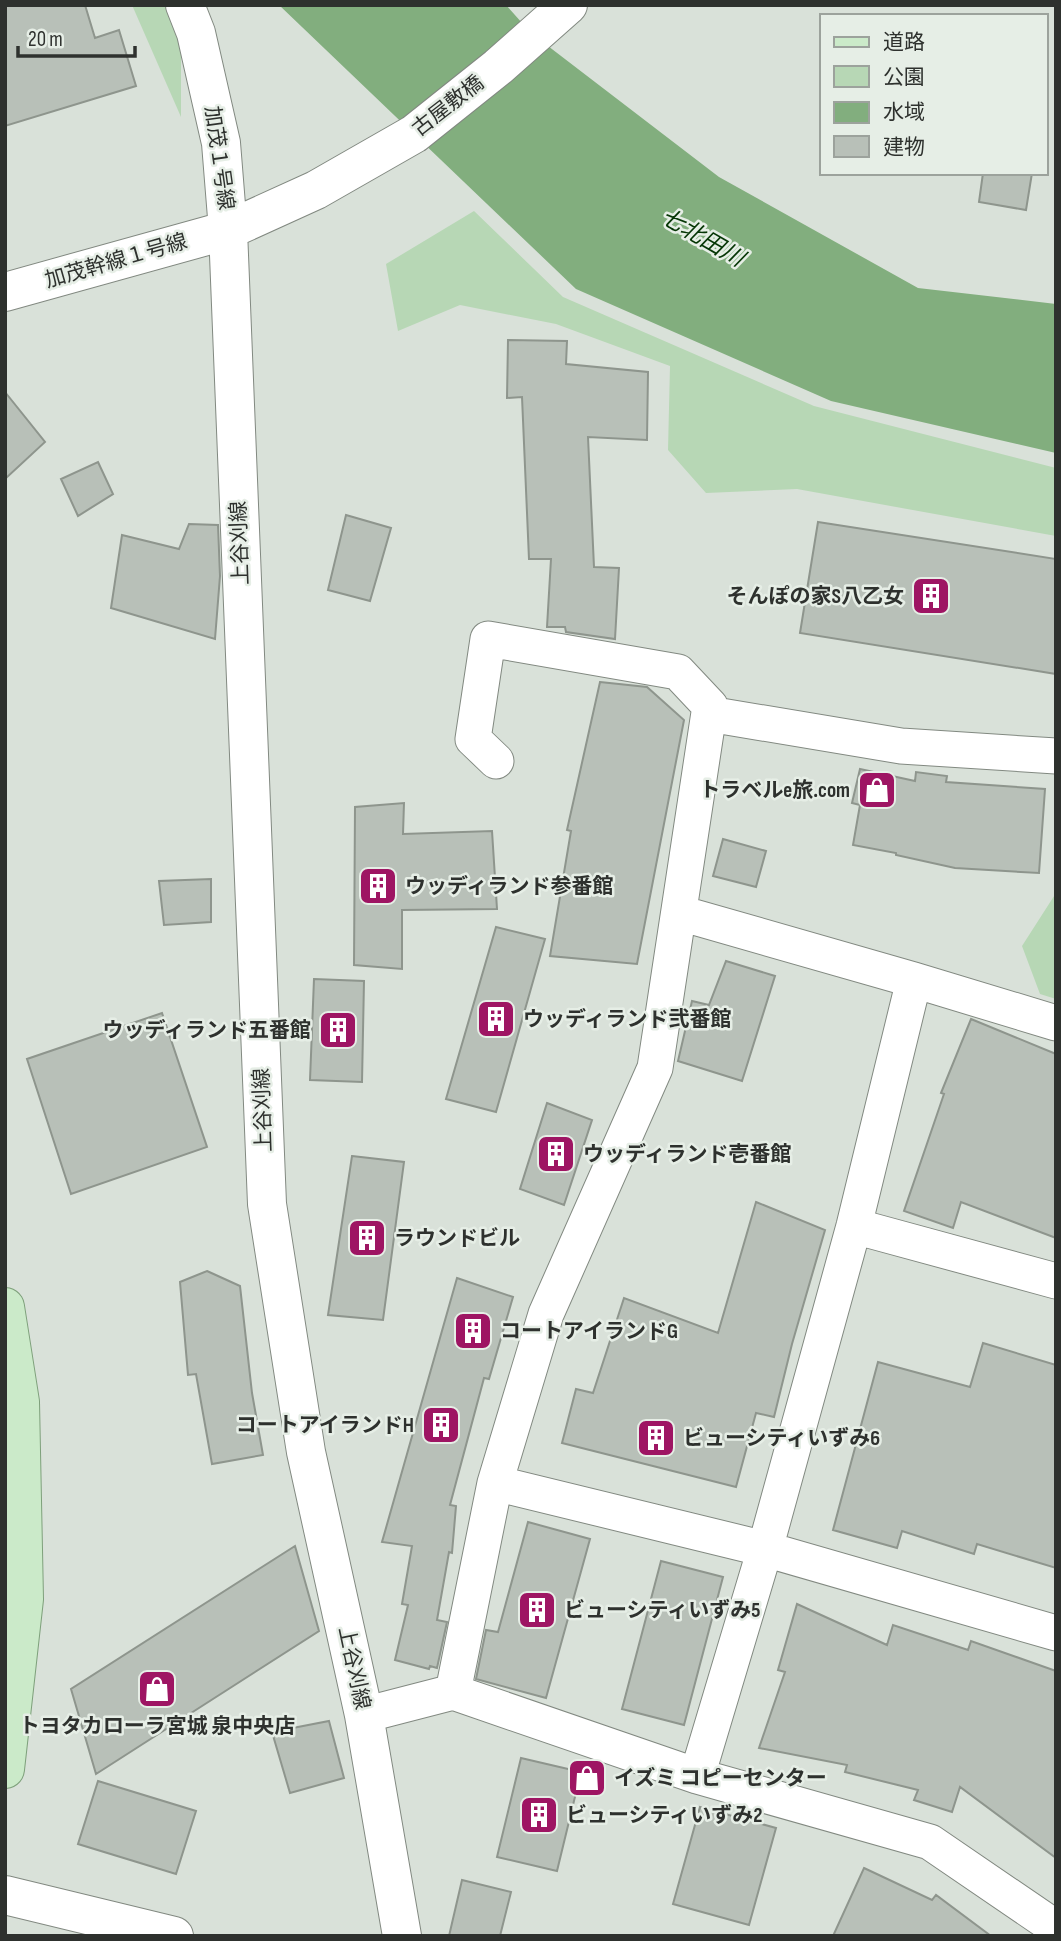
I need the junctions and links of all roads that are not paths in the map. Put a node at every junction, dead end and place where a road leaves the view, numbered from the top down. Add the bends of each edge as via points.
1 (185, 5) edge
2 (568, 5) edge
3 (228, 230) junction
4 (5, 292) edge
5 (709, 714) junction
6 (1056, 756) edge
7 (496, 761) dead end
8 (680, 913) junction
9 (914, 980) junction
10 (1056, 1023) edge
11 (854, 1226) junction
12 (1056, 1282) edge
13 (5, 1307) edge
14 (495, 1483) junction
15 (765, 1549) junction
16 (1056, 1633) edge
17 (453, 1692) junction
18 (364, 1715) junction
19 (5, 1769) edge
20 (697, 1776) junction
21 (5, 1895) edge
22 (1056, 1928) edge
23 (174, 1936) edge
24 (402, 1936) edge

1 - 3 street, 加茂１号線 via 196,33 221,143
2 - 3 street, 古屋敷橋 via 414,134 316,190
3 - 4 street, 加茂幹線１号線
3 - 18 street, 上谷刈線 via 267,1204 306,1452
5 - 6 street via 901,746
5 - 7 street via 710,706 678,672 488,639 473,739
5 - 8 street
8 - 9 street
8 - 14 street via 654,1068 546,1314
9 - 10 street
9 - 11 street
11 - 12 street
11 - 15 street
13 - 19 main road via 19,1402 24,1599
14 - 15 street
14 - 17 street
15 - 16 street
15 - 20 street
17 - 18 street
17 - 20 street
18 - 24 street, 上谷刈線
20 - 22 street via 930,1842
21 - 23 street

